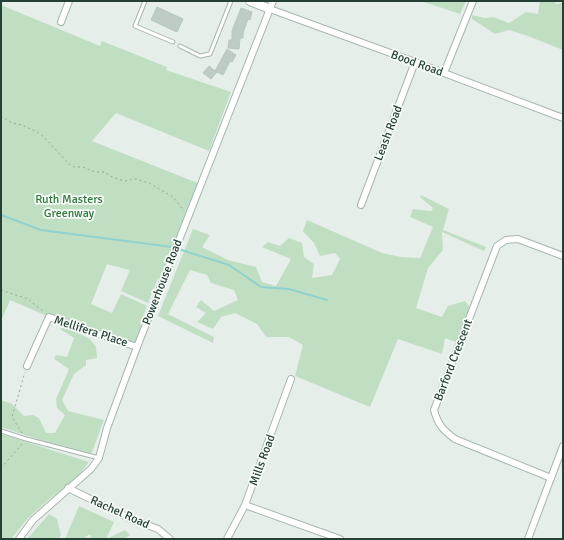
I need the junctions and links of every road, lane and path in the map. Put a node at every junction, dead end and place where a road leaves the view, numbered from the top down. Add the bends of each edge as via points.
1 (69, 1) edge
2 (145, 1) edge
3 (231, 1) edge
4 (250, 1) edge
5 (473, 1) edge
6 (271, 5) edge
7 (61, 22) dead end
8 (173, 42) dead end
9 (180, 46) dead end
10 (415, 62) junction
11 (444, 73) junction
12 (1, 116) edge
13 (563, 118) edge
14 (361, 205) dead end
15 (188, 215) junction
16 (563, 256) edge
17 (1, 290) edge
18 (49, 317) junction
19 (137, 347) junction
20 (27, 366) joint
21 (291, 379) dead end
22 (1, 431) edge
23 (26, 439) junction
24 (563, 446) edge
25 (99, 458) junction
26 (1, 468) edge
27 (551, 478) junction
28 (68, 488) junction
29 (245, 505) junction
30 (1, 535) edge
31 (2, 539) edge
32 (19, 539) edge
33 (170, 539) edge
34 (227, 539) edge
35 (340, 539) edge
36 (528, 539) edge

1 - 7 street
2 - 8 lane via 135,26
3 - 9 lane via 210,54 200,56
4 - 6 street
5 - 11 street
6 - 10 street, Bood Road
6 - 15 street, Powerhouse Road
10 - 11 street, Bood Road
10 - 14 street, Leash Road
11 - 13 street, Bood Road
12 - 15 path via 37,132 69,164 95,172 104,172 124,181 136,179 150,183 173,196
15 - 19 street, Powerhouse Road
16 - 27 street, Barford Crescent via 518,239 506,240 496,246 434,410 437,422 455,439
17 - 18 path via 28,299
18 - 19 street, Mellifera Place
18 - 20 street, Mellifera Place
19 - 25 street, Powerhouse Road via 107,428
20 - 23 path via 12,417
21 - 29 street, Mills Road
22 - 23 lane
23 - 25 lane
23 - 26 path
24 - 27 street
25 - 28 street, Powerhouse Road via 91,469
27 - 36 street
28 - 32 street, Powerhouse Road via 33,520
28 - 33 street, Rachel Road via 131,519 158,529
29 - 34 street, Mills Road
29 - 35 street
30 - 31 path

